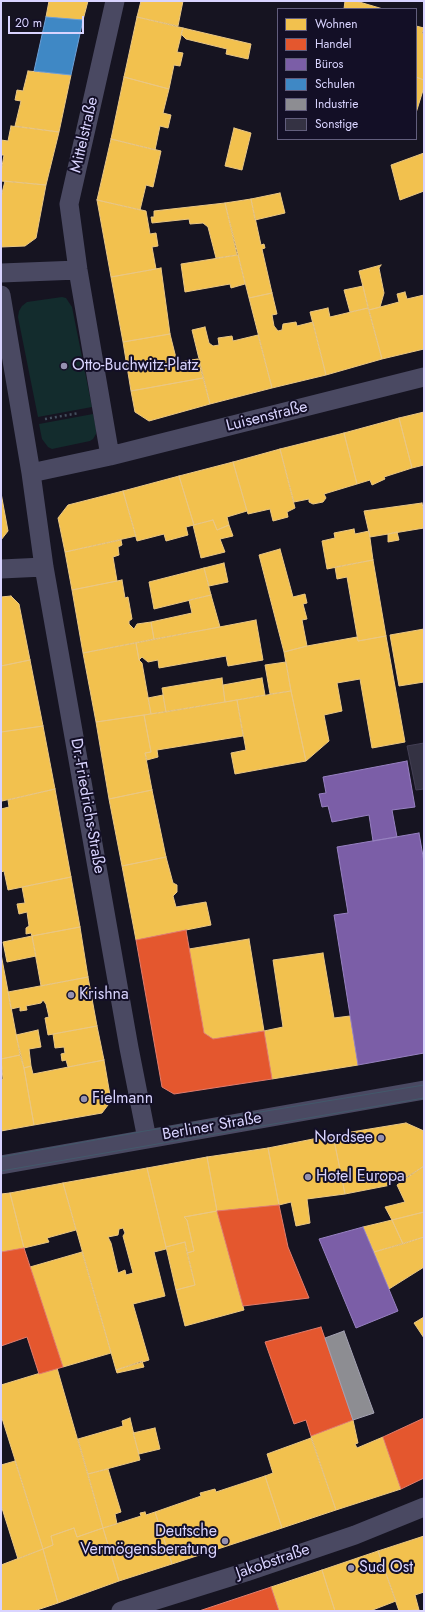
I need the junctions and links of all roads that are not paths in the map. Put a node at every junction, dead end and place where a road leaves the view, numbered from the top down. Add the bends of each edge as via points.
1 (115, 1) edge
2 (78, 270) junction
3 (1, 273) edge
4 (1, 295) edge
5 (424, 377) edge
6 (110, 456) junction
7 (31, 473) junction
8 (44, 567) junction
9 (1, 569) edge
10 (424, 1090) edge
11 (147, 1139) junction
12 (1, 1164) edge
13 (424, 1507) edge
14 (121, 1611) edge

1 - 2 street, Mittelstraße via 69,204
2 - 3 street
2 - 6 street
4 - 7 street
5 - 6 street, Luisenstraße
6 - 7 street
7 - 8 street, Dr.-Friedrichs-Straße
8 - 9 street
8 - 11 street, Dr.-Friedrichs-Straße
10 - 11 street, Berliner Straße
11 - 12 street, Berliner Straße
13 - 14 street, Jakobstraße via 341,1540

